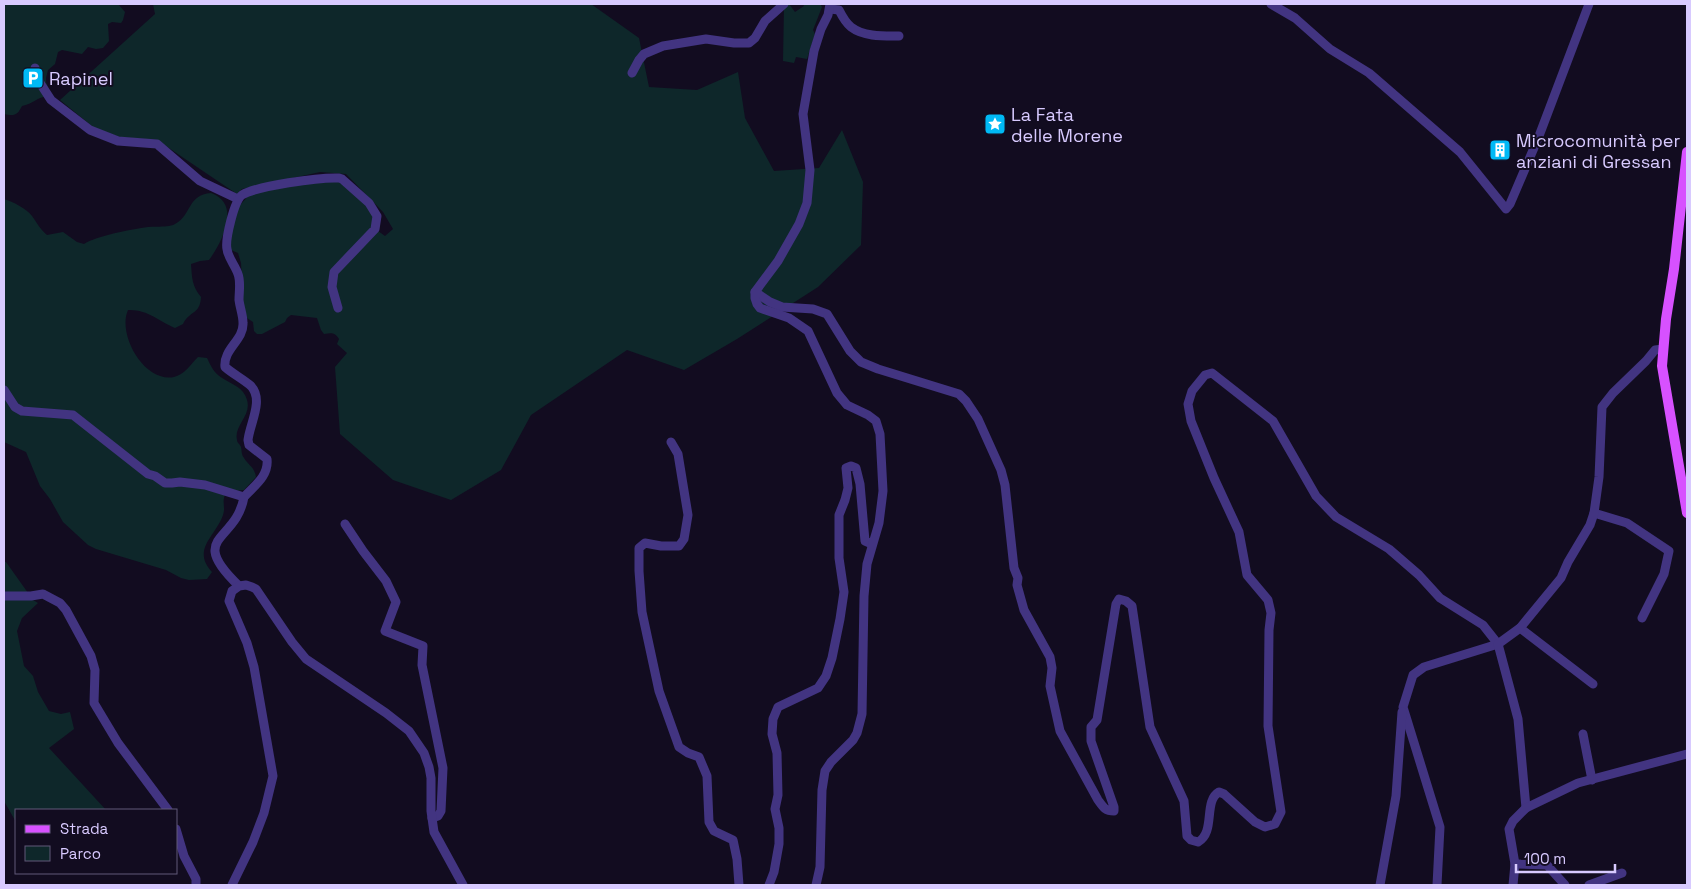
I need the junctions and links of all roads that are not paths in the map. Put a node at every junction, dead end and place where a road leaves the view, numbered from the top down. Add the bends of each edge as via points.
1 (784, 4) edge
2 (1272, 4) edge
3 (1589, 4) edge
4 (828, 5) edge
5 (899, 36) dead end
6 (34, 68) dead end
7 (632, 73) dead end
8 (1687, 152) edge
9 (238, 199) junction
10 (756, 292) junction
11 (338, 308) dead end
12 (1663, 349) junction
13 (4, 390) edge
14 (671, 442) dead end
15 (244, 497) junction
16 (1594, 512) junction
17 (1687, 513) edge
18 (345, 524) dead end
19 (872, 544) junction
20 (239, 586) junction
21 (4, 596) edge
22 (1642, 618) dead end
23 (1520, 628) junction
24 (1498, 644) junction
25 (1594, 684) dead end
26 (1402, 707) junction
27 (1583, 734) dead end
28 (1687, 754) edge
29 (1592, 780) junction
30 (1526, 808) junction
31 (167, 809) edge
32 (432, 818) junction
33 (178, 836) edge
34 (1515, 864) junction
35 (1622, 873) dead end
36 (196, 885) edge
37 (232, 885) edge
38 (463, 885) edge
39 (739, 885) edge
40 (768, 885) edge
41 (816, 885) edge
42 (1380, 885) edge
43 (1437, 885) edge
44 (1513, 885) edge
45 (1565, 885) edge
46 (1589, 885) edge

1 - 7 street via 765,21 749,43 706,39 663,46 644,54
2 - 3 street via 1295,18 1330,49 1369,72 1460,152 1506,209 1539,136
4 - 5 street via 839,10 850,27 856,30 871,35
4 - 10 street via 814,51 803,114 810,170 807,203 778,261
6 - 9 street via 51,100 90,130 118,140 157,144 200,181
8 - 12 main road
9 - 11 street via 259,189 333,177 342,179 370,204 377,216 375,229 338,266 332,277
9 - 15 street via 226,241 239,276 243,323 238,339 224,361 225,367 251,386 256,395 248,440 249,445 267,459 268,465 264,475
10 - 19 street via 760,308 789,318 808,331 837,393 847,405 876,421 880,434 883,491 879,523
10 - 24 street via 782,307 813,309 826,314 861,362 959,394 966,401 1002,470 1017,585 1024,610 1050,657 1050,686 1060,731 1107,811 1114,811 1114,807 1090,734 1097,720 1119,599 1132,606 1150,727 1184,801 1187,836 1198,842 1204,839 1212,801 1219,792 1265,827 1275,824 1280,812 1268,726 1272,613 1268,600 1247,574 1239,532 1191,421 1188,404 1192,391 1205,375 1212,372 1273,421 1316,496 1336,517 1388,549 1440,598 1483,625
12 - 16 street via 1654,350 1602,407
12 - 17 main road via 1662,366
13 - 15 street via 15,407 22,411 73,415 148,474 165,483 205,485
14 - 39 street via 678,454 688,515 684,539 679,546 645,543 639,548 642,612 668,720 678,747 699,757 707,776 709,822 714,831 733,840
15 - 20 street via 242,510 214,548 216,559
16 - 22 street via 1627,523 1669,551 1664,574
16 - 23 street via 1561,578
18 - 32 street via 386,581 396,602 385,631 423,646 422,666 443,768 440,811
19 - 40 street via 865,541 860,484 856,468 851,466 846,468 848,488 839,514 839,558 844,592 832,658 818,688 778,707 773,718 778,795 775,809 780,844
19 - 41 street via 864,596 862,714 853,740 825,771 820,867
20 - 32 street via 246,585 256,590 306,659 409,731 429,767
20 - 37 street via 232,591 229,601 254,667 272,776 264,813
21 - 31 street via 43,594 66,610 91,656 95,670 94,703 118,743
23 - 24 street
23 - 25 street
24 - 26 street via 1424,667 1413,675
24 - 30 street via 1518,719
26 - 42 street via 1396,796
26 - 43 street via 1440,827
27 - 29 street
28 - 29 street
29 - 30 street
30 - 34 street via 1509,829
32 - 38 street via 434,832
33 - 36 street
34 - 44 street
34 - 45 street via 1547,865
35 - 46 street

